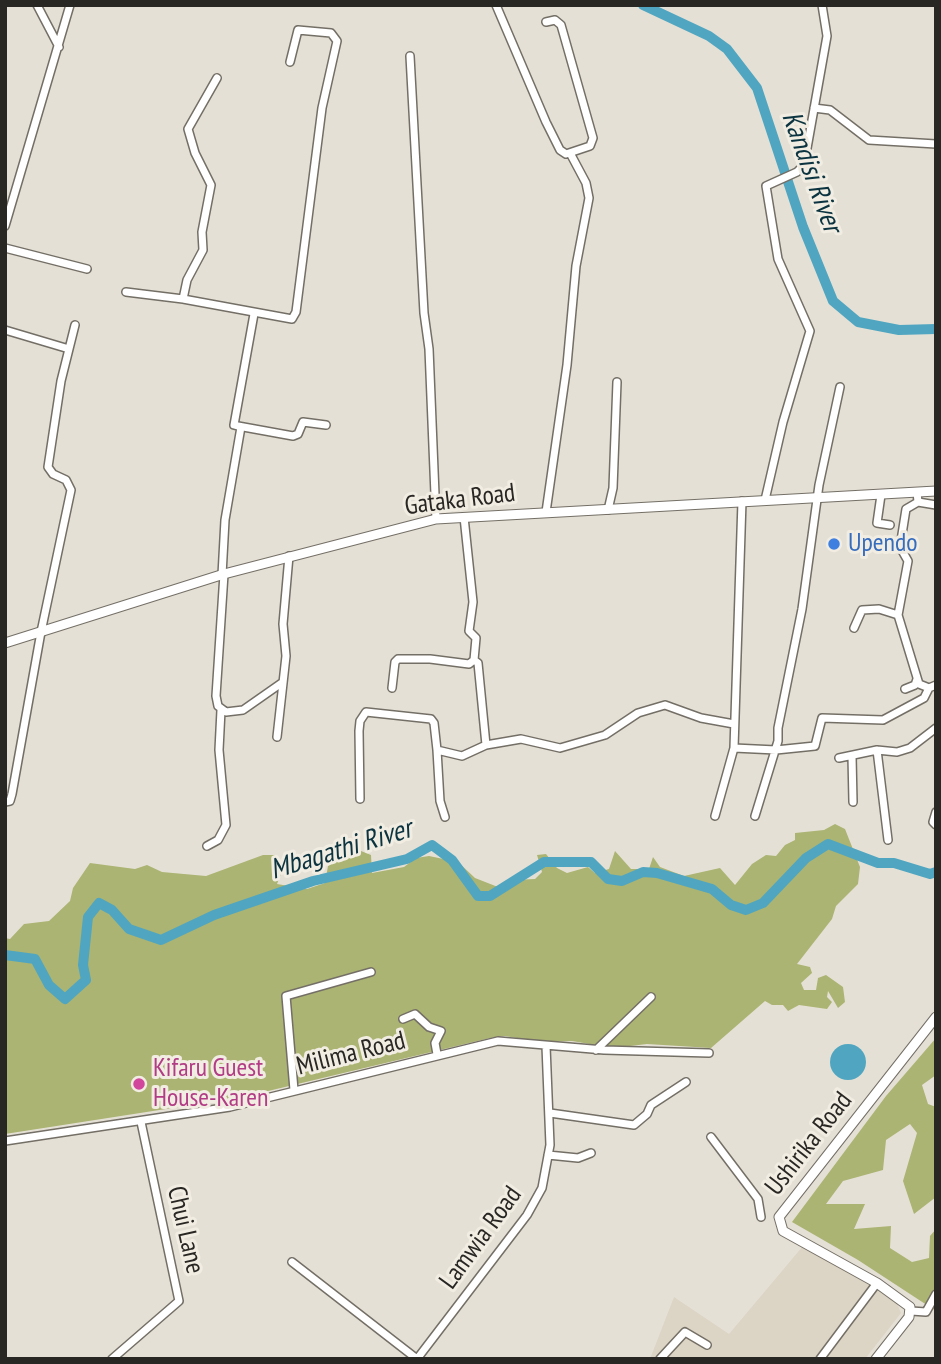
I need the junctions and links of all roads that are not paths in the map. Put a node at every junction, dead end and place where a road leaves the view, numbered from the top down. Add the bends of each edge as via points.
1 (37, 5) edge
2 (71, 5) edge
3 (496, 5) edge
4 (822, 5) edge
5 (547, 22) dead end
6 (59, 47) junction
7 (410, 56) dead end
8 (290, 62) dead end
9 (217, 78) dead end
10 (814, 108) junction
11 (936, 144) edge
12 (570, 153) junction
13 (5, 226) edge
14 (5, 248) edge
15 (87, 269) dead end
16 (126, 292) dead end
17 (183, 299) junction
18 (254, 314) junction
19 (75, 325) dead end
20 (5, 330) edge
21 (69, 349) junction
22 (617, 382) dead end
23 (840, 387) dead end
24 (234, 425) junction
25 (326, 425) dead end
26 (936, 491) edge
27 (881, 495) junction
28 (818, 497) junction
29 (918, 497) junction
30 (765, 500) junction
31 (742, 501) junction
32 (936, 505) edge
33 (608, 510) junction
34 (546, 512) junction
35 (464, 517) junction
36 (436, 519) junction
37 (890, 525) dead end
38 (289, 556) junction
39 (223, 575) junction
40 (898, 615) junction
41 (854, 628) dead end
42 (41, 632) junction
43 (5, 643) edge
44 (474, 660) junction
45 (914, 668) junction
46 (283, 682) junction
47 (932, 686) edge
48 (392, 688) dead end
49 (905, 689) dead end
50 (222, 710) junction
51 (734, 724) junction
52 (936, 728) edge
53 (277, 737) dead end
54 (486, 745) junction
55 (734, 748) junction
56 (437, 750) junction
57 (776, 750) junction
58 (877, 750) junction
59 (852, 756) junction
60 (839, 758) dead end
61 (360, 799) dead end
62 (5, 802) edge
63 (853, 802) dead end
64 (936, 812) edge
65 (715, 816) dead end
66 (755, 816) dead end
67 (445, 817) dead end
68 (936, 825) edge
69 (888, 840) dead end
70 (207, 846) dead end
71 (371, 972) dead end
72 (651, 997) dead end
73 (403, 1019) dead end
74 (935, 1020) edge
75 (546, 1046) junction
76 (596, 1050) junction
77 (438, 1054) junction
78 (709, 1054) dead end
79 (686, 1082) dead end
80 (294, 1090) junction
81 (550, 1113) junction
82 (141, 1122) junction
83 (711, 1137) dead end
84 (5, 1141) edge
85 (591, 1153) dead end
86 (548, 1155) junction
87 (761, 1216) dead end
88 (292, 1262) dead end
89 (877, 1283) junction
90 (936, 1294) edge
91 (911, 1311) junction
92 (707, 1345) dead end
93 (112, 1359) edge
94 (417, 1359) edge
95 (660, 1359) edge
96 (820, 1359) edge
97 (876, 1359) edge

1 - 6 street
2 - 6 street
3 - 12 street via 546,122 561,150
4 - 10 street via 827,36
5 - 12 street via 555,20 561,25 593,138 590,146
6 - 13 street
7 - 36 street
8 - 18 street via 298,30 331,33 337,41 322,108 295,318
9 - 17 street via 188,129 211,185 203,250
10 - 11 street via 830,110 869,141
10 - 30 street via 804,165 766,186 778,259 810,331
12 - 34 street via 589,198 576,266
14 - 15 street
16 - 17 street
17 - 18 street
18 - 24 street
19 - 21 street
20 - 21 street
21 - 42 street via 48,467 66,480 71,490
22 - 33 street
23 - 28 street
24 - 25 street via 293,436 305,422
24 - 39 street via 242,427 225,520
26 - 29 street, Gataka Road
27 - 28 street, Gataka Road
27 - 29 street, Gataka Road
27 - 37 street via 877,523
28 - 30 street, Gataka Road
28 - 57 street
29 - 32 street
29 - 40 street via 906,509 900,547 908,561
30 - 31 street, Gataka Road
31 - 33 street, Gataka Road
31 - 51 street
33 - 34 street, Gataka Road
34 - 35 street, Gataka Road
35 - 36 street, Gataka Road
35 - 44 street via 473,602 469,631 476,638
36 - 38 street, Gataka Road
38 - 39 street, Gataka Road
38 - 46 street
39 - 42 street, Gataka Road
39 - 50 street via 216,701
40 - 41 street via 862,610
40 - 45 street
42 - 43 street, Gataka Road
42 - 62 street via 12,794
44 - 48 street via 470,664 398,659
44 - 54 street via 478,663
45 - 47 street via 919,684
45 - 49 street via 918,681
46 - 50 street via 243,710
46 - 53 street
47 - 57 street via 924,698 883,720 822,718 816,745
50 - 70 street via 219,750 226,825 218,840
51 - 54 street via 665,705 638,713 605,735 560,748 521,739
51 - 55 street
52 - 58 street via 910,748
54 - 56 street via 462,756
55 - 57 street
55 - 65 street
56 - 61 street via 431,719 366,712 359,731
56 - 67 street via 439,801
57 - 66 street
58 - 59 street
58 - 69 street
59 - 60 street
59 - 63 street
64 - 68 street
71 - 80 street via 286,996
72 - 76 street
73 - 77 street via 415,1014 441,1031 435,1043
74 - 89 street, Ushirika Road via 779,1217 783,1231
75 - 76 street, Milima Road
75 - 77 street, Milima Road via 498,1041
75 - 81 street, Lamwia Road
76 - 78 street, Milima Road
77 - 80 street, Milima Road
79 - 81 street via 651,1105 634,1125
80 - 82 street, Milima Road via 230,1107
81 - 86 street, Lamwia Road
82 - 84 street, Milima Road
82 - 93 street, Chui Lane via 179,1301
83 - 87 street via 758,1199
85 - 86 street via 578,1158
86 - 94 street, Lamwia Road via 542,1188 527,1215
88 - 94 street
89 - 91 street, Ushirika Road via 907,1303
89 - 96 street
90 - 91 street via 926,1312
91 - 97 street
92 - 95 street via 685,1332

